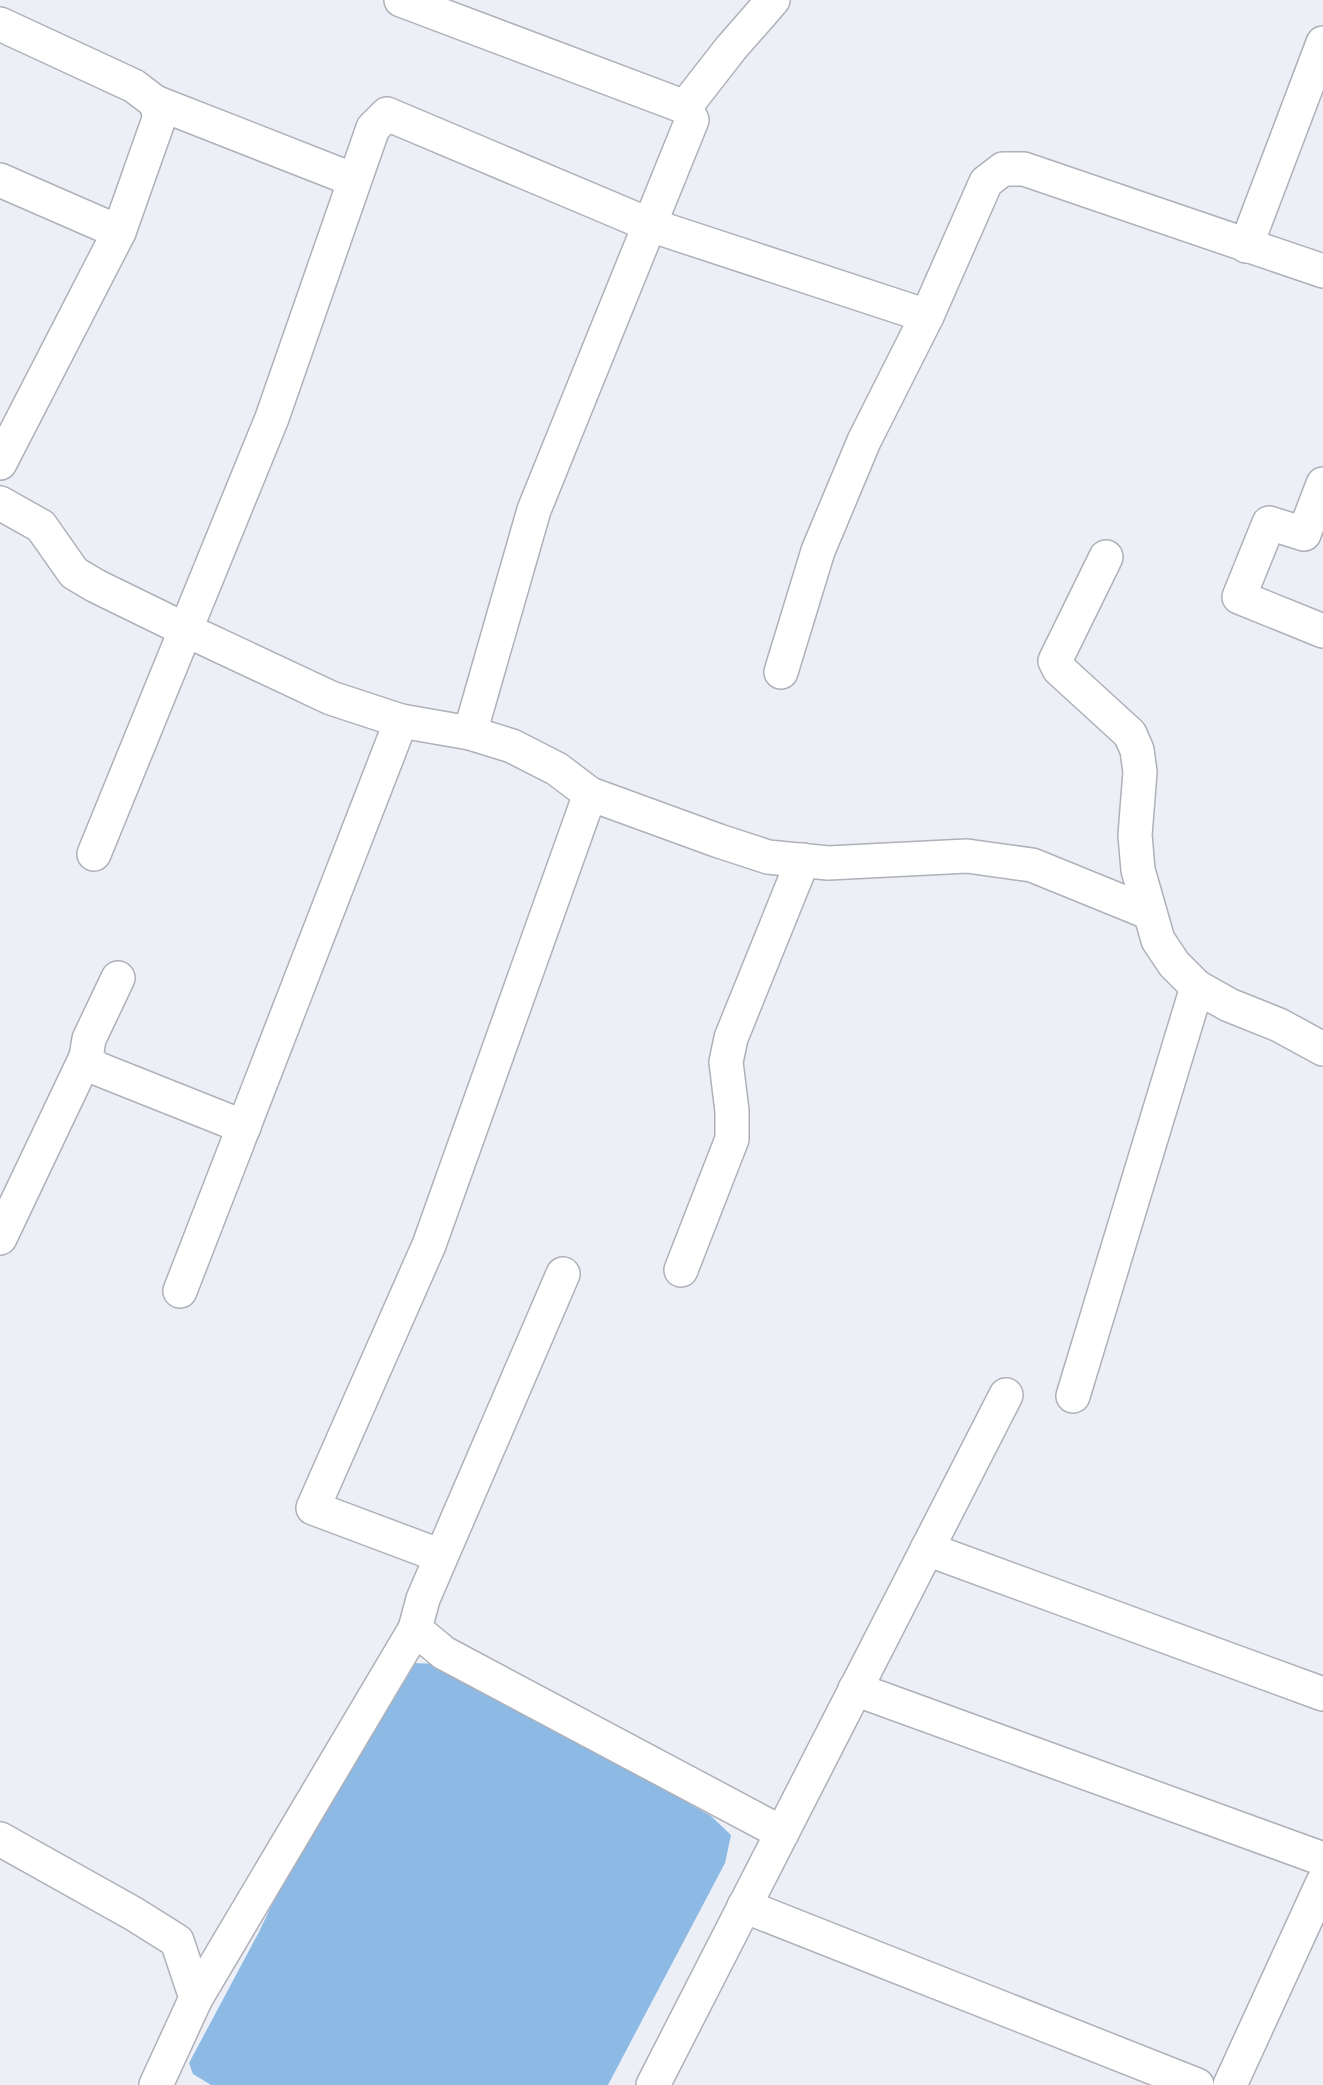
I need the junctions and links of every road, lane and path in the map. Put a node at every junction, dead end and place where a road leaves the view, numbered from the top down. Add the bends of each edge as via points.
1 (401, 0) edge
2 (773, 0) edge
3 (0, 24) edge
4 (1323, 43) edge
5 (155, 102) junction
6 (686, 107) junction
7 (0, 180) edge
8 (354, 180) junction
9 (650, 225) junction
10 (119, 232) junction
11 (1246, 246) junction
12 (1323, 271) edge
13 (927, 316) junction
14 (0, 463) edge
15 (1323, 484) edge
16 (0, 503) edge
17 (1106, 557) dead end
18 (186, 630) junction
19 (1323, 631) edge
20 (781, 672) dead end
21 (401, 721) junction
22 (470, 733) junction
23 (590, 794) junction
24 (94, 854) dead end
25 (802, 860) junction
26 (1150, 913) junction
27 (118, 978) dead end
28 (1197, 987) junction
29 (1323, 1049) edge
30 (86, 1057) junction
31 (244, 1127) junction
32 (0, 1238) edge
33 (681, 1270) dead end
34 (563, 1274) dead end
35 (180, 1291) dead end
36 (1006, 1395) dead end
37 (1073, 1396) dead end
38 (927, 1549) junction
39 (441, 1556) junction
40 (415, 1629) junction
41 (855, 1689) junction
42 (1323, 1694) edge
43 (782, 1833) junction
44 (0, 1839) edge
45 (1323, 1859) edge
46 (1323, 1882) edge
47 (744, 1906) junction
48 (196, 1998) junction
49 (156, 2085) edge
50 (653, 2085) edge
51 (1197, 2085) edge
52 (1230, 2085) edge

1 - 6 street
2 - 6 street
3 - 5 street via 134,86
4 - 11 street
5 - 8 street
5 - 10 street via 159,116
6 - 9 street via 692,120
7 - 10 street
8 - 9 street via 373,128 387,114
8 - 18 street via 272,418
9 - 13 street
9 - 22 street via 534,510
10 - 14 street
11 - 12 street
11 - 13 street via 1024,170 1003,169 986,183
13 - 20 street via 864,441 818,551
15 - 19 street via 1304,534 1269,523 1239,597
16 - 18 street via 41,526 74,573
17 - 26 street via 1055,661 1130,734 1137,750 1140,772 1135,835 1138,870
18 - 21 street via 331,698
18 - 24 street
21 - 22 street
21 - 31 street
22 - 23 street via 512,746 557,769
23 - 25 street via 768,857
23 - 39 street via 429,1245 313,1508
25 - 26 street via 967,856 1032,865
25 - 33 street via 731,1038 726,1062 732,1139
26 - 28 street via 1158,940 1174,964
27 - 30 street via 89,1040
28 - 29 street
28 - 37 street
30 - 31 street via 96,1068 115,1077
30 - 32 street
31 - 35 street
34 - 39 street
36 - 38 street
38 - 41 street
38 - 42 street
39 - 40 street
40 - 43 street via 444,1653
40 - 48 street
41 - 43 street
41 - 45 street
43 - 47 street
44 - 48 street via 177,1941
46 - 52 street
47 - 50 street
47 - 51 street
48 - 49 street

